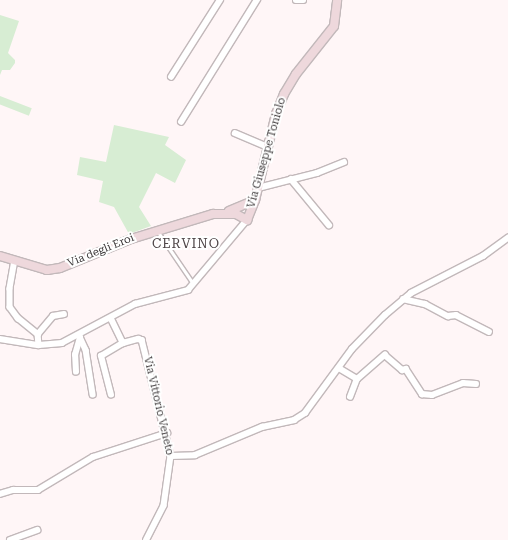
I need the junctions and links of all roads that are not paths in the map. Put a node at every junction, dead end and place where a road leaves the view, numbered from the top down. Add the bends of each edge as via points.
1 (220, 0) edge
2 (257, 0) edge
3 (296, 0) edge
4 (303, 0) edge
5 (337, 0) edge
6 (171, 77) dead end
7 (181, 122) dead end
8 (236, 132) dead end
9 (268, 147) junction
10 (344, 162) dead end
11 (291, 179) junction
12 (258, 188) junction
13 (255, 200) junction
14 (226, 212) junction
15 (247, 220) junction
16 (328, 225) dead end
17 (157, 230) junction
18 (508, 238) edge
19 (0, 256) edge
20 (15, 260) junction
21 (195, 285) junction
22 (403, 299) junction
23 (64, 314) dead end
24 (111, 318) junction
25 (489, 332) dead end
26 (38, 334) junction
27 (79, 337) junction
28 (0, 339) edge
29 (123, 343) junction
30 (39, 345) junction
31 (339, 368) junction
32 (76, 372) dead end
33 (357, 379) junction
34 (476, 384) dead end
35 (93, 394) dead end
36 (111, 395) dead end
37 (350, 397) dead end
38 (167, 433) junction
39 (171, 456) junction
40 (0, 494) edge
41 (37, 530) dead end
42 (10, 540) edge
43 (147, 540) edge

1 - 6 street
2 - 7 street
3 - 4 street
5 - 9 street, Via Giuseppe Toniolo via 334,26 296,74 284,94
8 - 9 street
9 - 12 street, Via Giuseppe Toniolo
10 - 11 street via 317,173
11 - 12 street
11 - 16 street
12 - 13 street, Via Giuseppe Toniolo
13 - 14 street, Via degli Eroi
13 - 15 street, Via Giuseppe Toniolo
14 - 15 street
14 - 17 street, Via degli Eroi
15 - 21 street, Via Giuseppe Toniolo
17 - 20 street, Via degli Eroi via 60,268 47,270
17 - 21 lane
18 - 22 street via 483,256
19 - 20 street, Via degli Eroi
20 - 26 street via 10,307 18,318
21 - 24 street, Via Giuseppe Toniolo via 181,293 135,304
22 - 25 street via 425,304 448,316 456,315
22 - 31 street via 361,339
23 - 26 street via 54,316
24 - 27 street, Via Giuseppe Toniolo
24 - 29 street
26 - 30 street
27 - 30 street, Via Giuseppe Toniolo via 62,343
27 - 32 street via 75,355
27 - 35 street via 86,350
28 - 30 street, Via Giuseppe Toniolo
29 - 36 street via 101,356
29 - 38 street, Via Vittorio Veneto via 142,340
31 - 33 street
31 - 39 street via 305,413 294,420 262,427 195,455
33 - 34 street via 385,355 402,370 406,369 419,391 425,395 432,395 463,383
33 - 37 street
38 - 39 street, Via Vittorio Veneto
38 - 40 street via 93,457 38,490 13,490
39 - 43 street, Via Vittorio Veneto via 164,506
41 - 42 street

